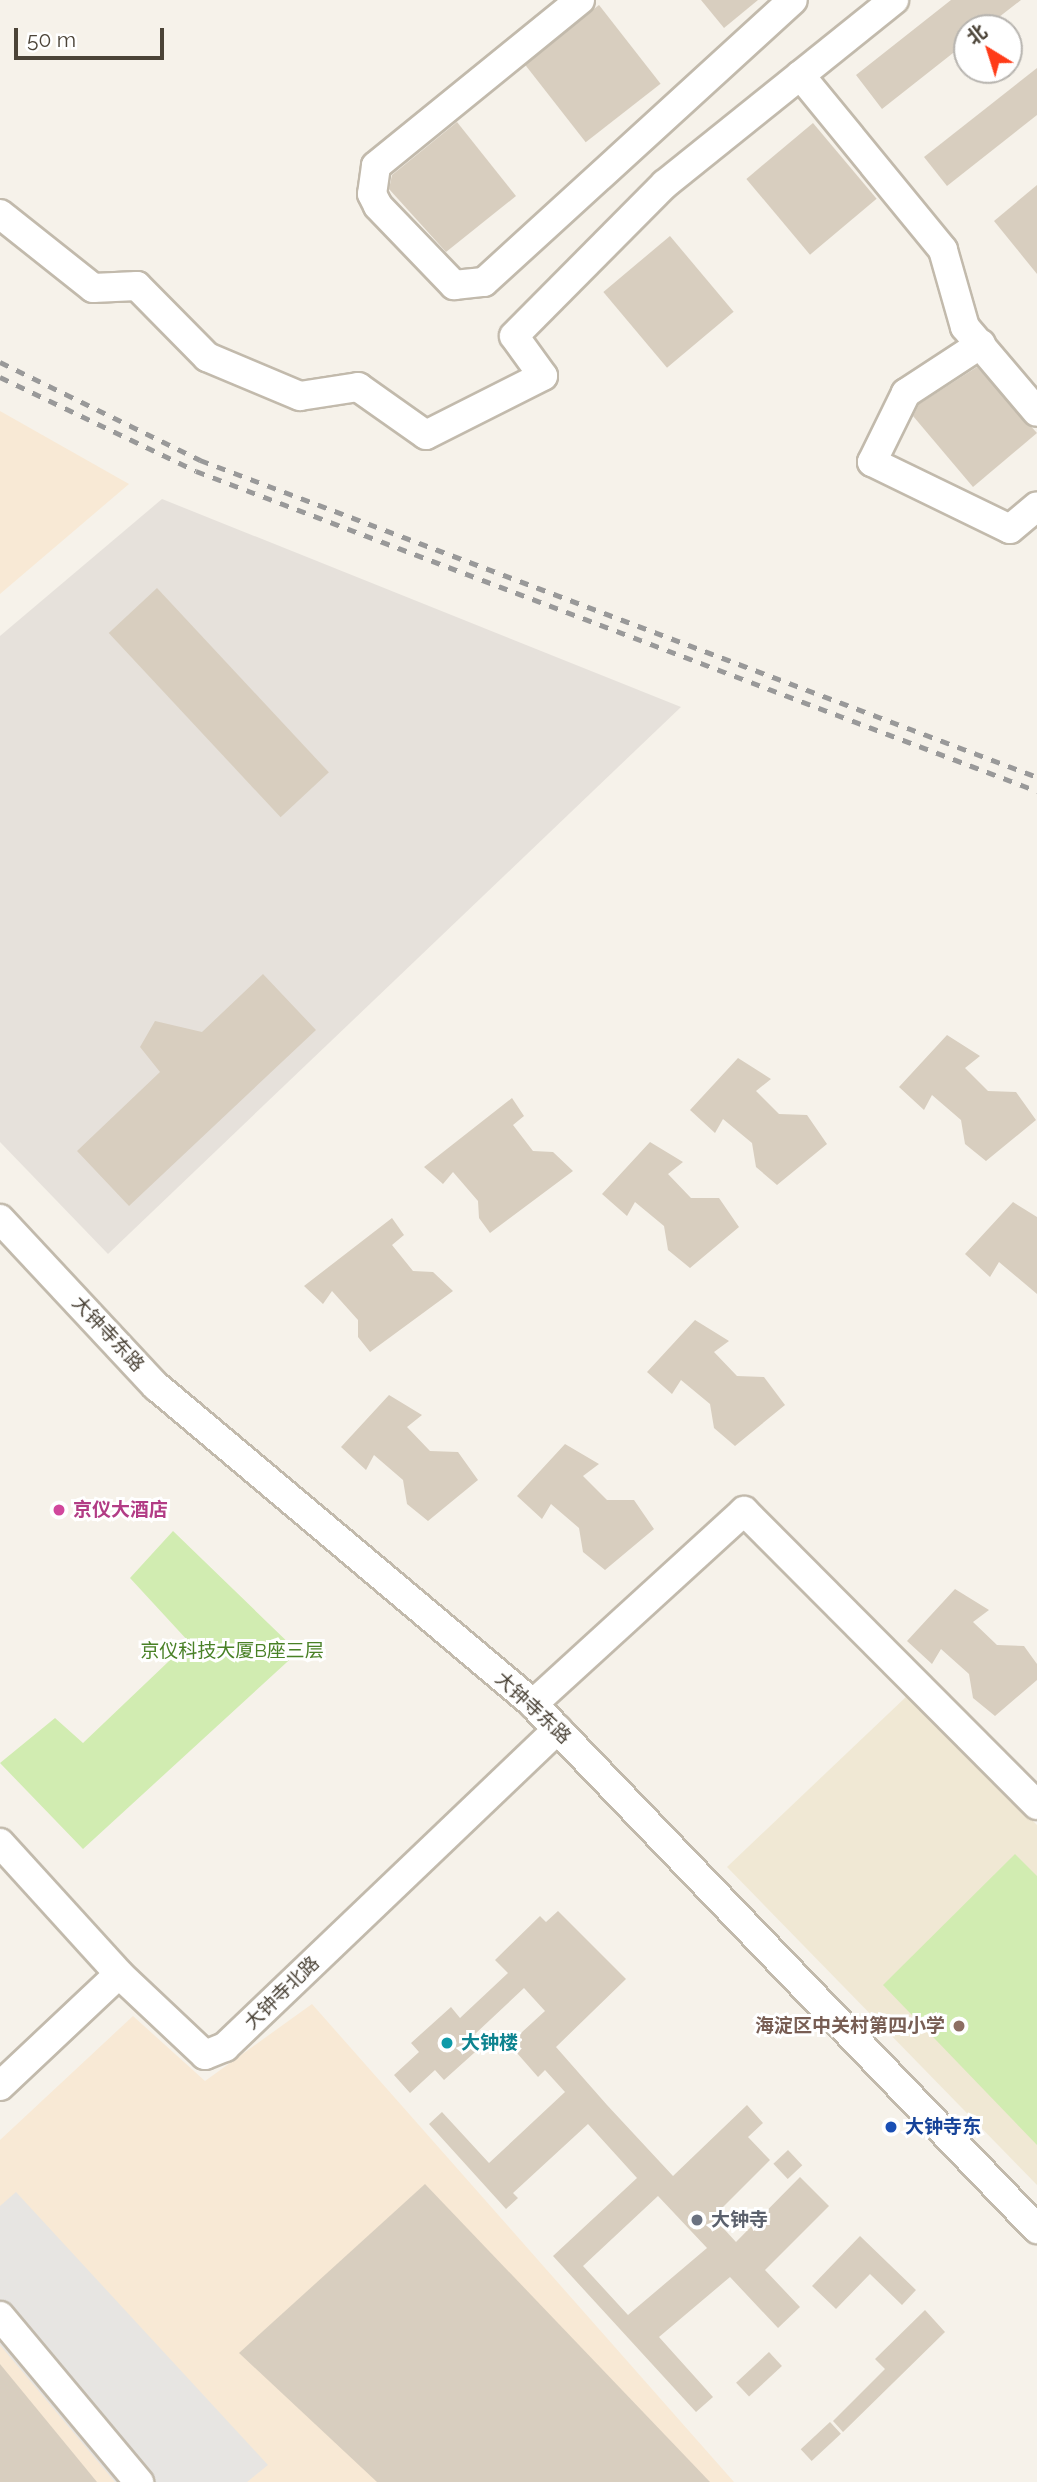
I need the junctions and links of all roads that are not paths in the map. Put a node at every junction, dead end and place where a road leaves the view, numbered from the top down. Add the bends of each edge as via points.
1 (580, 0) edge
2 (793, 0) edge
3 (894, 0) edge
4 (800, 75) junction
5 (0, 214) edge
6 (981, 344) dead end
7 (1037, 412) edge
8 (1037, 506) edge
9 (0, 1219) edge
10 (533, 1704) junction
11 (558, 1729) junction
12 (1037, 1805) edge
13 (0, 1843) edge
14 (120, 1974) junction
15 (0, 2086) edge
16 (1037, 2229) edge
17 (0, 2316) edge
18 (139, 2482) edge

1 - 2 street via 376,166 372,194 378,206 454,285 484,282
3 - 4 street
4 - 5 street via 665,184 514,336 543,376 426,435 358,387 300,396 207,356 137,286 93,288
4 - 7 street via 943,250 965,327
6 - 8 street via 906,393 872,462 1010,529
9 - 10 street, 大钟寺东路 via 156,1387
10 - 11 street, 大钟寺东路
10 - 12 street via 744,1511
11 - 14 street, 大钟寺北路 via 225,2047 205,2055
11 - 16 street, 大钟寺东路
13 - 14 street
14 - 15 street
17 - 18 street

